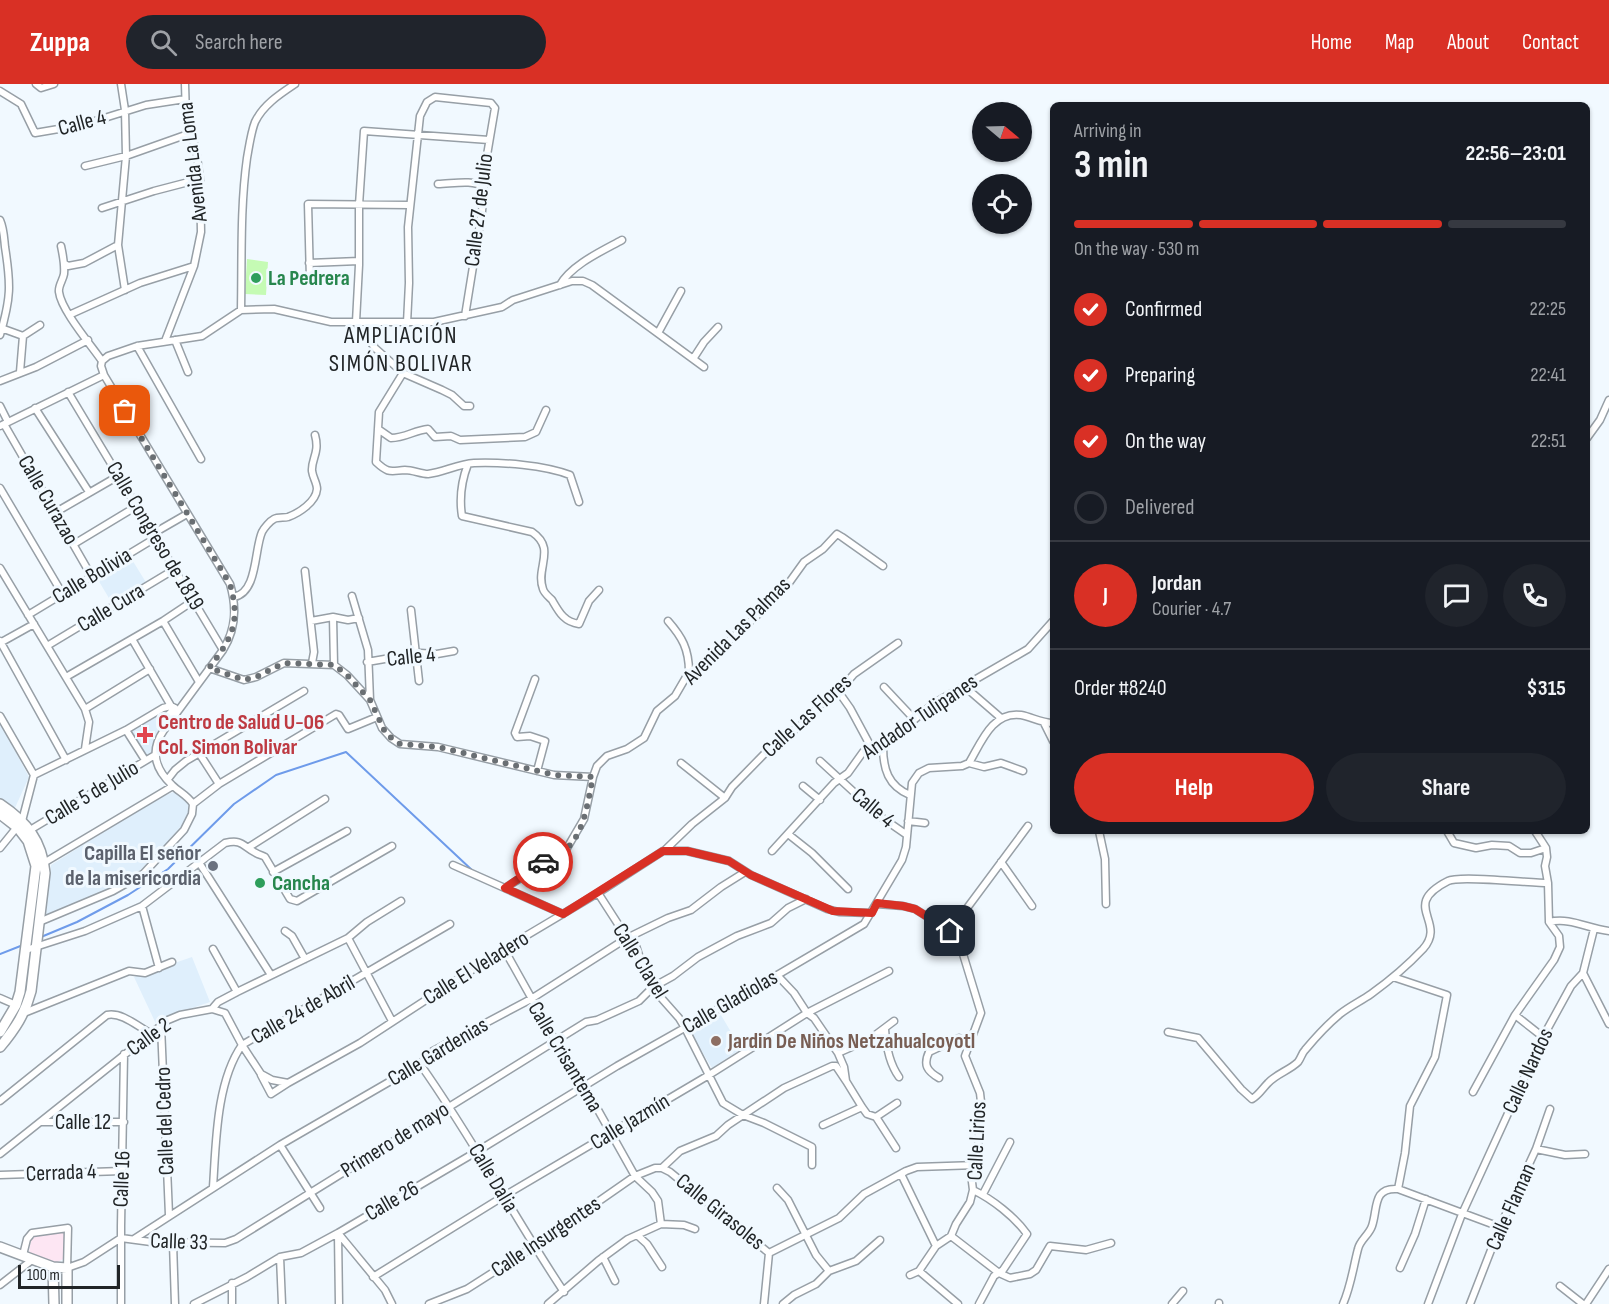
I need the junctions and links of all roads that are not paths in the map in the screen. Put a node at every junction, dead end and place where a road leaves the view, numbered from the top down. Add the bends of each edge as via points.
1 (54, 84) edge
2 (121, 84) edge
3 (184, 84) edge
4 (295, 84) edge
5 (38, 86) edge
6 (0, 91) edge
7 (185, 99) junction
8 (125, 110) junction
9 (191, 133) junction
10 (417, 136) junction
11 (489, 140) junction
12 (126, 156) junction
13 (85, 166) dead end
14 (200, 179) junction
15 (438, 184) dead end
16 (483, 187) junction
17 (123, 200) junction
18 (359, 205) junction
19 (410, 205) junction
20 (102, 208) dead end
21 (0, 220) edge
22 (622, 240) dead end
23 (118, 245) junction
24 (62, 246) dead end
25 (359, 261) junction
26 (309, 263) junction
27 (65, 264) junction
28 (194, 266) junction
29 (310, 279) dead end
30 (560, 285) junction
31 (125, 290) junction
32 (681, 291) dead end
33 (241, 310) junction
34 (69, 315) junction
35 (465, 316) junction
36 (356, 322) junction
37 (407, 323) junction
38 (40, 325) dead end
39 (718, 327) dead end
40 (1, 330) edge
41 (658, 333) junction
42 (23, 336) junction
43 (88, 340) junction
44 (175, 340) junction
45 (165, 341) junction
46 (137, 346) junction
47 (693, 359) junction
48 (102, 360) junction
49 (704, 367) dead end
50 (20, 372) junction
51 (188, 372) dead end
52 (403, 373) junction
53 (104, 375) junction
54 (0, 381) edge
55 (68, 392) junction
56 (1609, 400) edge
57 (0, 406) edge
58 (470, 406) dead end
59 (35, 408) junction
60 (546, 410) dead end
61 (4, 424) edge
62 (378, 429) junction
63 (1590, 434) edge
64 (315, 435) dead end
65 (201, 459) dead end
66 (468, 464) junction
67 (120, 476) junction
68 (0, 488) edge
69 (89, 492) junction
70 (579, 502) dead end
71 (137, 506) junction
72 (56, 512) junction
73 (187, 514) junction
74 (155, 535) junction
75 (74, 544) junction
76 (883, 566) dead end
77 (0, 568) edge
78 (175, 569) junction
79 (305, 570) dead end
80 (92, 577) junction
81 (600, 590) dead end
82 (62, 593) junction
83 (352, 596) dead end
84 (234, 597) junction
85 (194, 601) junction
86 (411, 610) dead end
87 (28, 615) junction
88 (333, 617) junction
89 (358, 618) junction
90 (163, 621) junction
91 (310, 621) junction
92 (668, 621) dead end
93 (34, 624) junction
94 (1050, 624) edge
95 (132, 639) junction
96 (0, 642) edge
97 (898, 643) dead end
98 (47, 646) junction
99 (223, 650) junction
100 (454, 651) dead end
101 (416, 654) junction
102 (367, 662) junction
103 (312, 663) junction
104 (334, 665) junction
105 (209, 668) junction
106 (150, 669) junction
107 (689, 672) junction
108 (66, 678) junction
109 (535, 679) dead end
110 (419, 681) dead end
111 (199, 682) junction
112 (964, 686) junction
113 (884, 687) dead end
114 (304, 691) dead end
115 (838, 691) junction
116 (370, 700) junction
117 (175, 708) junction
118 (85, 709) junction
119 (0, 716) edge
120 (377, 717) junction
121 (1001, 717) junction
122 (914, 720) junction
123 (1044, 723) junction
124 (1050, 723) edge
125 (126, 730) junction
126 (1050, 735) edge
127 (883, 746) junction
128 (871, 747) junction
129 (85, 749) junction
130 (199, 753) junction
131 (154, 755) junction
132 (66, 760) junction
133 (145, 760) junction
134 (820, 761) dead end
135 (681, 763) dead end
136 (969, 763) junction
137 (537, 771) junction
138 (1023, 771) dead end
139 (34, 775) junction
140 (593, 777) junction
141 (168, 779) junction
142 (840, 780) junction
143 (219, 784) junction
144 (173, 786) junction
145 (803, 786) dead end
146 (910, 795) junction
147 (725, 798) junction
148 (325, 800) dead end
149 (820, 800) junction
150 (0, 804) edge
151 (193, 804) junction
152 (0, 814) edge
153 (908, 820) junction
154 (20, 824) junction
155 (925, 824) dead end
156 (1028, 826) dead end
157 (30, 830) junction
158 (347, 831) dead end
159 (788, 834) junction
160 (1100, 834) edge
161 (1449, 834) edge
162 (1537, 834) edge
163 (907, 835) junction
164 (392, 846) dead end
165 (249, 847) junction
166 (0, 848) edge
167 (1546, 848) junction
168 (663, 851) junction
169 (772, 851) dead end
170 (1001, 862) junction
171 (200, 864) junction
172 (40, 865) junction
173 (453, 865) dead end
174 (273, 872) junction
175 (745, 872) junction
176 (1548, 883) junction
177 (505, 888) junction
178 (848, 889) dead end
179 (598, 893) junction
180 (806, 899) junction
181 (401, 901) dead end
182 (877, 903) junction
183 (1106, 904) dead end
184 (142, 906) junction
185 (1032, 906) dead end
186 (872, 913) junction
187 (563, 914) junction
188 (961, 917) junction
189 (40, 922) junction
190 (1550, 922) junction
191 (450, 924) dead end
192 (30, 925) junction
193 (1594, 930) junction
194 (285, 931) dead end
195 (1609, 931) edge
196 (348, 938) junction
197 (627, 938) junction
198 (31, 949) junction
199 (213, 949) dead end
200 (504, 949) junction
201 (305, 959) junction
202 (172, 962) dead end
203 (159, 968) junction
204 (889, 971) dead end
205 (367, 973) junction
206 (1583, 973) junction
207 (271, 975) junction
208 (777, 975) junction
209 (1393, 977) junction
210 (653, 987) junction
211 (237, 992) junction
212 (0, 998) edge
213 (531, 999) junction
214 (16, 1005) junction
215 (212, 1010) junction
216 (24, 1013) junction
217 (807, 1013) junction
218 (1515, 1015) junction
219 (392, 1021) junction
220 (894, 1021) dead end
221 (1609, 1023) edge
222 (161, 1026) junction
223 (685, 1028) junction
224 (885, 1029) junction
225 (0, 1032) edge
226 (1168, 1032) dead end
227 (150, 1033) junction
228 (1544, 1037) junction
229 (555, 1042) junction
230 (969, 1042) junction
231 (242, 1046) junction
232 (0, 1047) edge
233 (838, 1053) junction
234 (124, 1054) junction
235 (420, 1064) junction
236 (261, 1074) junction
237 (709, 1075) junction
238 (899, 1077) dead end
239 (939, 1078) dead end
240 (846, 1081) junction
241 (288, 1083) junction
242 (584, 1085) junction
243 (1473, 1092) dead end
244 (0, 1101) edge
245 (897, 1103) dead end
246 (450, 1106) junction
247 (862, 1107) junction
248 (1550, 1109) dead end
249 (743, 1115) junction
250 (876, 1117) junction
251 (41, 1122) junction
252 (124, 1122) junction
253 (823, 1125) dead end
254 (610, 1134) junction
255 (1010, 1142) dead end
256 (280, 1145) junction
257 (896, 1148) dead end
258 (1536, 1149) junction
259 (476, 1152) junction
260 (0, 1154) edge
261 (1585, 1154) dead end
262 (812, 1165) dead end
263 (977, 1165) junction
264 (662, 1168) junction
265 (122, 1171) junction
266 (0, 1174) edge
267 (901, 1174) junction
268 (635, 1176) junction
269 (213, 1187) junction
270 (777, 1188) dead end
271 (973, 1190) junction
272 (1398, 1190) junction
273 (310, 1192) junction
274 (983, 1194) junction
275 (504, 1196) junction
276 (1426, 1199) junction
277 (320, 1208) dead end
278 (1462, 1214) junction
279 (169, 1215) junction
280 (661, 1224) junction
281 (1500, 1227) junction
282 (695, 1229) dead end
283 (338, 1233) junction
284 (636, 1235) junction
285 (806, 1235) junction
286 (951, 1236) junction
287 (121, 1238) junction
288 (236, 1239) joint
289 (880, 1239) dead end
290 (133, 1240) junction
291 (173, 1243) junction
292 (1111, 1243) dead end
293 (0, 1246) edge
294 (936, 1246) junction
295 (534, 1247) junction
296 (769, 1253) junction
297 (280, 1257) junction
298 (603, 1257) junction
299 (27, 1258) junction
300 (54, 1267) junction
301 (662, 1267) dead end
302 (67, 1268) junction
303 (1400, 1268) dead end
304 (1609, 1269) edge
305 (829, 1271) junction
306 (919, 1271) junction
307 (999, 1273) junction
308 (910, 1275) dead end
309 (373, 1277) junction
310 (615, 1281) dead end
311 (232, 1283) junction
312 (0, 1286) edge
313 (1560, 1286) dead end
314 (1183, 1291) dead end
315 (564, 1292) junction
316 (54, 1304) edge
317 (68, 1304) edge
318 (122, 1304) edge
319 (175, 1304) edge
320 (194, 1304) edge
321 (232, 1304) edge
322 (282, 1304) edge
323 (339, 1304) edge
324 (392, 1304) edge
325 (429, 1304) edge
326 (548, 1304) edge
327 (764, 1304) edge
328 (783, 1304) edge
329 (958, 1304) edge
330 (979, 1304) edge
331 (1172, 1304) edge
332 (1343, 1304) edge
333 (1428, 1304) edge
334 (1470, 1304) edge
335 (1585, 1304) edge

1 - 5 street
2 - 8 street
3 - 7 street, Avenida La Loma
4 - 33 street via 267,105 255,122 249,147 244,180
6 - 8 street, Calle 4 via 21,104 35,133 69,129
7 - 8 street, Calle 4
7 - 9 street, Avenida La Loma
8 - 12 street
9 - 12 street
9 - 14 street, Avenida La Loma
10 - 11 street
10 - 11 street, Calle 27 de Julio via 420,116 427,102 435,97 494,105
10 - 18 street via 364,132
10 - 19 street
11 - 16 street, Calle 27 de Julio
12 - 13 street
12 - 17 street
14 - 17 street
14 - 28 street, Avenida La Loma via 201,232
15 - 16 street via 475,183
16 - 35 street, Calle 27 de Julio
17 - 20 street
17 - 23 street
18 - 19 street
18 - 25 street
18 - 26 street via 308,204
19 - 37 street
21 - 40 street via 10,292
22 - 30 street via 574,268
23 - 27 street via 84,263
23 - 31 street
24 - 27 street
25 - 26 street
25 - 36 street
26 - 29 street
27 - 34 street via 59,293
28 - 31 street
28 - 45 street, Avenida La Loma
30 - 35 street
30 - 41 street via 572,281 592,285
31 - 34 street
32 - 41 street
33 - 36 street via 273,309 331,322
33 - 44 street via 202,336
34 - 43 street
35 - 37 street
36 - 37 street
36 - 52 street via 375,348
38 - 42 street
39 - 47 street
40 - 42 street
41 - 47 street
42 - 50 street
43 - 48 street
43 - 50 street
44 - 45 street
44 - 51 street
45 - 46 street
46 - 48 street
46 - 65 street
47 - 49 street
48 - 53 street
50 - 54 street
52 - 58 street
52 - 62 street via 379,412
53 - 55 street
53 - 73 street
55 - 59 street
55 - 67 street, Calle Congreso de 1819
56 - 63 street
57 - 61 street
59 - 61 street
59 - 69 street
60 - 62 street via 536,432 525,437 460,440 435,437 428,429 420,429 391,438
61 - 72 street, Calle Curazao
62 - 66 street via 376,462 390,472 427,474
64 - 84 street via 318,445 312,471 317,486 313,500 289,517 272,519 262,531 248,586
66 - 70 street via 561,471 570,475
66 - 81 street via 461,489 462,516 532,532 541,538 545,560 543,589 560,615 579,624 588,601
67 - 69 street
67 - 71 street, Calle Congreso de 1819
68 - 82 street
69 - 72 street
71 - 74 street, Calle Congreso de 1819
71 - 75 street
72 - 75 street, Calle Curazao
73 - 74 street, Calle Bolivia
73 - 84 street
74 - 78 street, Calle Congreso de 1819
74 - 80 street, Calle Bolivia
75 - 80 street, Calle Curazao
76 - 107 street, Avenida Las Palmas via 837,534 804,562 764,609 699,668
77 - 87 street
78 - 85 street, Calle Congreso de 1819
78 - 98 street, Calle Cura
79 - 91 street
80 - 82 street, Calle Bolivia
82 - 87 street, Calle Bolivia
83 - 89 street
84 - 99 street via 234,624
85 - 90 street
85 - 99 street, Calle Congreso de 1819
86 - 101 street
87 - 93 street
88 - 89 street
88 - 91 street
88 - 104 street
89 - 102 street via 368,650
90 - 95 street
90 - 111 street
91 - 103 street
92 - 107 street via 682,638
93 - 96 street, Calle Bolivia
93 - 98 street
94 - 112 street, Andador Tulipanes via 1028,649
95 - 106 street
95 - 108 street
96 - 132 street
97 - 115 street, Calle Las Flores via 854,674
98 - 108 street
99 - 105 street
100 - 101 street, Calle 4
101 - 102 street, Calle 4
101 - 110 street
102 - 116 street
103 - 104 street
103 - 105 street via 284,663 244,680
104 - 116 street
105 - 111 street
106 - 117 street
106 - 118 street
107 - 140 street, Avenida Las Palmas via 675,696 657,711 644,738 607,756
108 - 118 street
109 - 137 street via 515,736 545,741
111 - 117 street
112 - 121 street
112 - 122 street, Andador Tulipanes
113 - 122 street
114 - 130 street
115 - 128 street
115 - 147 street, Calle Las Flores via 774,744
116 - 120 street
117 - 125 street via 164,708
117 - 131 street
118 - 129 street via 89,722
119 - 139 street
120 - 137 street via 386,734 400,744 438,747
120 - 143 street via 348,729 338,714
121 - 123 street via 1019,715
121 - 136 street via 980,740
122 - 127 street, Andador Tulipanes
123 - 124 street
123 - 126 street
125 - 129 street
125 - 133 street
127 - 128 street, Andador Tulipanes
127 - 146 street via 889,778 898,790
128 - 142 street, Andador Tulipanes
129 - 132 street
130 - 141 street
130 - 143 street
131 - 133 street, Calle 5 de Julio
131 - 141 street
132 - 139 street
133 - 157 street, Calle 5 de Julio
134 - 142 street, Calle 4
135 - 147 street
136 - 138 street via 984,767 1001,763
136 - 146 street via 919,773
137 - 140 street
139 - 154 street
140 - 177 street via 584,819 572,842
141 - 144 street
142 - 149 street, Andador Tulipanes
142 - 163 street, Calle 4 via 881,818
143 - 151 street
144 - 151 street
144 - 172 street
145 - 149 street
146 - 153 street
147 - 168 street, Calle El Veladero
148 - 165 street
149 - 159 street, Andador Tulipanes
150 - 154 main road
151 - 189 street via 183,830 143,874
152 - 154 main road
153 - 155 street
153 - 163 street
154 - 157 main road
154 - 166 street, Calle 5 de Julio
154 - 172 main road
156 - 170 street
157 - 172 main road via 43,855
158 - 174 street
159 - 169 street, Andador Tulipanes
159 - 178 street
160 - 183 street via 1105,859
161 - 167 street via 1454,843 1476,848 1501,844 1520,853 1531,853
162 - 167 street
163 - 182 street via 902,860
164 - 174 street via 297,901 293,901
165 - 171 street via 234,841 225,843
165 - 174 street via 265,857
167 - 176 street
168 - 175 street via 706,854 729,861
168 - 179 street, Calle El Veladero
170 - 185 street
170 - 188 street
171 - 184 street
171 - 207 street
172 - 189 main road via 45,873
172 - 192 main road
173 - 177 street
175 - 180 street
175 - 197 street, Calle Gardenias via 690,910
176 - 190 street
176 - 209 street via 1450,879 1427,894 1428,941
177 - 187 street
179 - 187 street, Calle El Veladero
179 - 197 street, Calle Clavel
180 - 186 street via 833,911
180 - 210 street via 771,923 698,957
181 - 196 street, Calle 2
182 - 186 street
182 - 188 street via 915,909 950,931
184 - 198 street
184 - 203 street
186 - 208 street, Calle Gladiolas via 864,924
187 - 200 street, Calle El Veladero
188 - 230 street, Calle Lirios via 965,962 981,1013
189 - 192 street
189 - 198 main road
190 - 193 street via 1569,920
190 - 218 street via 1559,936 1560,947
191 - 205 street, Calle 24 de Abril
192 - 198 main road
193 - 195 street
193 - 206 street, Calle Nardos
194 - 201 street
196 - 201 street, Calle 2
196 - 205 street
197 - 210 street, Calle Clavel via 636,946
197 - 213 street, Calle Gardenias
198 - 214 main road
198 - 216 main road via 31,991
199 - 211 street
200 - 213 street, Calle Crisantema
200 - 219 street, Calle El Veladero
201 - 207 street, Calle 2
202 - 203 street
203 - 216 street via 145,973 129,971
204 - 217 street, Calle Jazmín
205 - 219 street
205 - 231 street, Calle 24 de Abril
206 - 221 street
206 - 228 street, Calle Nardos via 1570,987
207 - 211 street, Calle 2
208 - 217 street
208 - 223 street, Calle Gladiolas
209 - 226 street via 1338,1016 1297,1062 1252,1099 1198,1038
209 - 272 street via 1447,995 1435,1057 1410,1106
210 - 223 street, Calle Clavel
210 - 229 street via 639,1001 586,1022
211 - 215 street, Calle 2
212 - 214 street
213 - 229 street, Calle Crisantema
213 - 235 street, Calle Gardenias via 433,1051
214 - 225 main road
215 - 222 street, Calle 2 via 180,1016
215 - 231 street via 225,1013
216 - 232 main road
217 - 233 street
217 - 237 street, Calle Jazmín
218 - 228 street
218 - 243 street
219 - 241 street, Calle El Veladero
220 - 224 street
222 - 227 street, Calle 2
222 - 279 street, Calle del Cedro
223 - 237 street, Calle Clavel
223 - 242 street, Calle Gladiolas
224 - 233 street
224 - 238 street via 889,1056
227 - 234 street, Calle 2
227 - 244 street via 120,1016 107,1015
228 - 278 street, Calle Nardos
229 - 242 street, Calle Crisantema
229 - 246 street, Primero de mayo
230 - 239 street via 954,1039 930,1052 928,1071
230 - 263 street, Calle Lirios via 965,1056 981,1102
231 - 236 street
231 - 269 street, Calle 24 de Abril via 232,1063 222,1099
233 - 240 street
234 - 251 street, Calle 2
234 - 252 street, Calle 16
235 - 246 street, Calle Dalia
235 - 256 street, Calle Gardenias
236 - 241 street
236 - 241 street, Calle El Veladero via 271,1094
237 - 249 street, Calle Clavel via 723,1103
237 - 254 street, Calle Jazmín
240 - 247 street
240 - 249 street via 832,1066 784,1088
242 - 254 street, Calle Crisantema
242 - 259 street, Calle 26
245 - 250 street
246 - 259 street, Calle Dalia
246 - 273 street, Primero de mayo
247 - 250 street
247 - 253 street
248 - 258 street, Calle Flaman
249 - 262 street, Calle Clavel via 812,1147
249 - 264 street via 716,1136 680,1151
250 - 257 street
251 - 252 street, Calle 12
251 - 260 street, Calle 2
252 - 265 street, Calle 16
254 - 268 street, Calle Crisantema
254 - 275 street, Calle Jazmín
255 - 274 street
256 - 269 street, Calle Gardenias
256 - 273 street
258 - 261 street via 1565,1155
258 - 281 street, Calle Flaman
259 - 275 street, Calle Dalia
259 - 283 street, Calle 26
263 - 267 street via 917,1167
263 - 271 street, Calle Lirios
264 - 268 street, Calle Insurgentes
264 - 296 street, Calle Girasoles
265 - 266 street, Cerrada 4
265 - 287 street, Calle 16
267 - 285 street, Calle Girasoles via 864,1194 839,1218
267 - 294 street
268 - 280 street, Calle Crisantema via 658,1201
268 - 295 street, Calle Insurgentes
269 - 279 street, Calle Gardenias
270 - 285 street via 788,1200
271 - 274 street, Calle Lirios
271 - 286 street
272 - 276 street
272 - 332 street via 1387,1190 1379,1196 1372,1226 1358,1248
273 - 277 street
273 - 288 street, Primero de mayo
274 - 307 street, Calle Lirios via 1027,1234
275 - 295 street, Calle Dalia
275 - 309 street, Calle Jazmín
276 - 278 street
276 - 303 street
278 - 281 street
278 - 333 street, Calle Nardos
279 - 290 street, Calle Gardenias
280 - 282 street
280 - 284 street
281 - 334 street, Calle Flaman
283 - 297 street, Calle 26 via 301,1253
283 - 309 street
283 - 323 street
284 - 298 street
284 - 301 street
285 - 296 street, Calle Girasoles
285 - 305 street
286 - 294 street
286 - 307 street
287 - 290 street, Calle 33
287 - 302 street via 84,1262
287 - 318 street, Calle 16
288 - 291 street, Calle 33 via 225,1243
289 - 305 street via 856,1261
290 - 291 street, Calle 33
291 - 319 street
292 - 307 street via 1086,1250 1050,1246 1030,1274 1010,1278
293 - 299 main road
294 - 306 street
295 - 315 street, Calle Dalia
295 - 325 street, Calle Insurgentes via 467,1289
296 - 327 street
297 - 311 street, Calle 26
297 - 322 street
298 - 310 street
298 - 315 street
299 - 300 main road
299 - 302 street via 27,1239 32,1233 68,1228
299 - 312 street
300 - 302 main road
300 - 316 main road
302 - 317 main road
304 - 335 street
305 - 328 street
306 - 308 street
306 - 329 street
307 - 330 street
309 - 324 street
311 - 320 street, Calle 26
311 - 321 street
313 - 335 street
314 - 331 street
315 - 326 street

